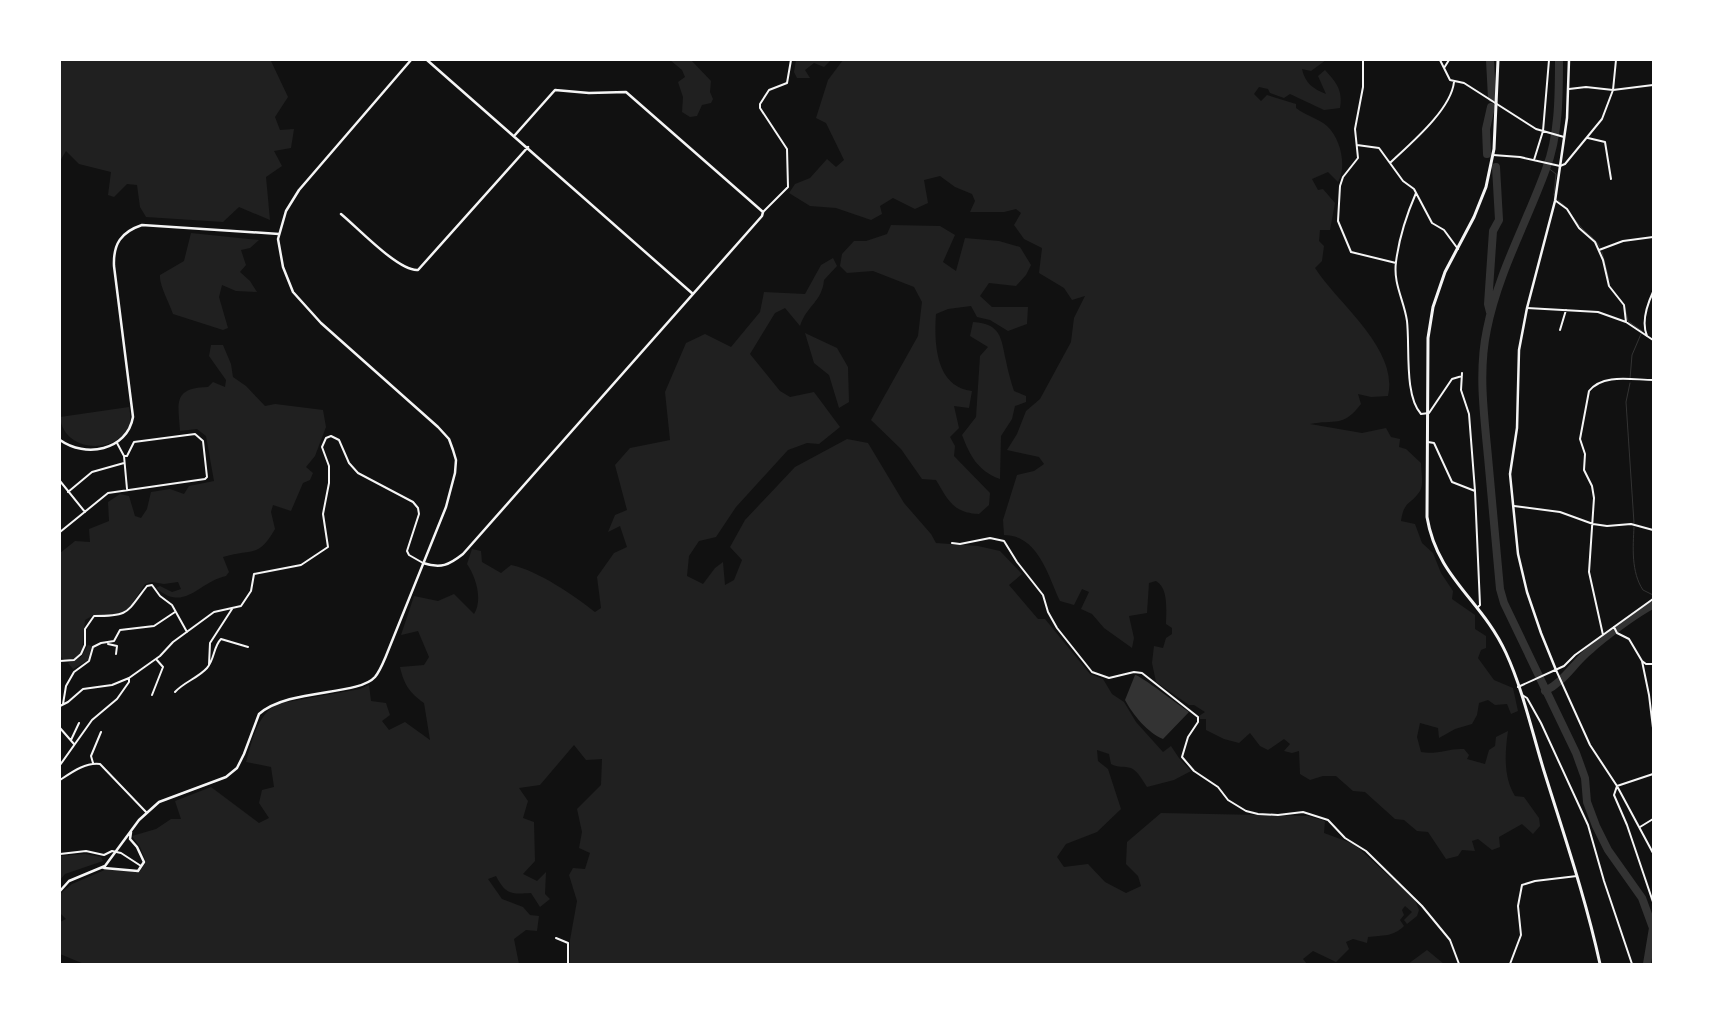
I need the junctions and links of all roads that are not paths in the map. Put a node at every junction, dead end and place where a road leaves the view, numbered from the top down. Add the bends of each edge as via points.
1 (411, 60) edge
2 (427, 60) edge
3 (791, 60) edge
4 (1363, 60) edge
5 (1440, 60) edge
6 (1449, 60) edge
7 (1498, 60) edge
8 (1548, 60) edge
9 (1569, 60) edge
10 (1616, 60) edge
11 (1444, 68) junction
12 (1454, 81) junction
13 (1653, 85) edge
14 (1569, 89) junction
15 (1613, 90) junction
16 (1496, 105) junction
17 (1543, 131) junction
18 (515, 136) junction
19 (1564, 137) junction
20 (1588, 138) junction
21 (1358, 145) junction
22 (528, 147) junction
23 (1493, 156) junction
24 (1534, 160) junction
25 (1390, 164) junction
26 (1559, 166) junction
27 (1611, 179) dead end
28 (1416, 193) junction
29 (1556, 201) junction
30 (763, 212) junction
31 (341, 214) dead end
32 (279, 234) junction
33 (1653, 237) edge
34 (1458, 249) junction
35 (1599, 250) junction
36 (1396, 263) junction
37 (1653, 292) edge
38 (693, 294) junction
39 (1527, 308) junction
40 (1566, 310) junction
41 (1626, 322) junction
42 (1560, 330) dead end
43 (1647, 336) junction
44 (1653, 340) edge
45 (1653, 380) edge
46 (1427, 415) junction
47 (60, 440) edge
48 (1427, 442) junction
49 (117, 443) junction
50 (124, 456) junction
51 (124, 463) junction
52 (60, 481) edge
53 (61, 486) edge
54 (127, 489) junction
55 (1475, 491) junction
56 (68, 492) junction
57 (1512, 506) junction
58 (85, 512) junction
59 (1593, 524) junction
60 (60, 525) edge
61 (63, 529) junction
62 (1653, 530) edge
63 (60, 532) edge
64 (952, 543) dead end
65 (423, 563) junction
66 (1653, 599) edge
67 (1477, 608) junction
68 (232, 609) junction
69 (175, 612) junction
70 (1615, 630) junction
71 (188, 632) junction
72 (1603, 635) junction
73 (107, 644) junction
74 (248, 647) dead end
75 (116, 654) dead end
76 (156, 659) junction
77 (60, 661) edge
78 (1642, 661) junction
79 (1653, 664) edge
80 (209, 666) junction
81 (1555, 670) junction
82 (128, 678) junction
83 (1518, 687) junction
84 (175, 692) dead end
85 (152, 695) dead end
86 (1521, 695) junction
87 (61, 705) edge
88 (79, 723) dead end
89 (60, 728) edge
90 (1653, 728) edge
91 (101, 732) dead end
92 (71, 740) junction
93 (74, 744) junction
94 (94, 763) junction
95 (60, 765) edge
96 (1653, 774) edge
97 (60, 780) edge
98 (1617, 786) junction
99 (146, 812) junction
100 (1653, 818) edge
101 (1640, 827) junction
102 (132, 830) junction
103 (1653, 853) edge
104 (60, 854) edge
105 (141, 866) junction
106 (104, 867) junction
107 (1577, 876) junction
108 (60, 890) edge
109 (1653, 902) edge
110 (556, 938) dead end
111 (568, 964) edge
112 (1459, 964) edge
113 (1510, 964) edge
114 (1600, 964) edge
115 (1632, 964) edge

1 - 32 street via 299,190 286,211
2 - 18 street
3 - 30 street via 787,82 769,90 760,104 788,149 788,187
4 - 21 street via 1363,87 1355,129
5 - 11 street
6 - 11 street
7 - 16 main road
8 - 17 street
9 - 14 street
10 - 15 street
11 - 12 street via 1450,80
12 - 16 street via 1464,83
12 - 25 street via 1444,107
13 - 15 street
14 - 15 street
14 - 19 street
15 - 20 street via 1602,119
16 - 17 street via 1536,130
16 - 23 main road
17 - 19 street
17 - 24 street
18 - 22 street
18 - 30 street via 555,90 626,92
19 - 26 street
20 - 26 street
20 - 27 street via 1605,142
21 - 25 street via 1380,148
21 - 36 street via 1358,158 1343,176 1340,186 1338,221 1351,252
22 - 31 street via 418,270 400,265
22 - 38 street
23 - 24 street
23 - 34 main road via 1481,202
24 - 26 street
25 - 28 street
26 - 29 street
28 - 34 street via 1432,224 1444,230
28 - 36 street via 1402,227
29 - 35 street via 1567,209
29 - 39 street
30 - 38 street
32 - 49 street via 142,225 121,236 114,266 133,417 126,434
32 - 65 street via 280,257 293,292 321,323 424,413 448,439 456,460 456,473
33 - 35 street via 1623,241
34 - 46 main road via 1445,272 1433,307 1428,338
35 - 41 street via 1609,286 1624,305
36 - 46 street via 1395,282 1407,322 1412,396 1417,410
37 - 43 street via 1644,328
38 - 65 street via 463,554 440,567
39 - 40 street
39 - 57 street via 1519,350 1516,428 1510,474
40 - 41 street via 1598,312
40 - 42 street
41 - 43 street
43 - 44 street
45 - 59 street via 1609,380 1598,382 1590,391 1580,439 1585,454 1584,470 1592,486
46 - 48 main road
46 - 55 street via 1452,379 1462,375 1461,390 1469,414
47 - 49 street via 71,448 84,450
48 - 55 street via 1434,443 1452,482
48 - 67 main road via 1430,532 1447,572
49 - 50 street
50 - 51 street
50 - 54 street via 134,442 195,434 203,441 207,477
51 - 54 street
51 - 56 street via 92,472
52 - 53 street
53 - 56 street
54 - 58 street via 108,493
55 - 67 street via 1480,605
56 - 58 street
57 - 59 street via 1560,512
57 - 81 street via 1527,592
58 - 61 street
59 - 62 street via 1631,524
59 - 72 street via 1589,572
60 - 61 street
61 - 63 street
64 - 112 street via 990,538 1004,541 1044,595 1057,628 1092,672 1109,678 1142,673 1198,717 1182,757 1194,771 1246,811 1278,815 1303,812 1328,820 1346,838 1366,851 1422,906 1450,940
65 - 68 street via 407,551 418,508 413,502 358,473 340,440 331,436 322,442 329,466 322,514 328,547 301,565 254,574 251,591 241,606
65 - 99 street via 374,678 360,686 275,702 258,714 237,768 226,777 159,802
66 - 70 street
67 - 83 main road via 1506,654
68 - 71 street via 214,612
68 - 80 street via 210,643
69 - 71 street
69 - 73 street via 154,626 120,630 114,641
69 - 77 street via 152,585 147,586 125,613 94,616 85,629 85,645 81,654 74,660
70 - 72 street
70 - 78 street via 1629,639
71 - 76 street
72 - 81 street
73 - 75 street via 117,646
73 - 87 street via 93,647 89,661 74,672
74 - 80 street via 222,639
76 - 82 street
76 - 85 street via 164,667
78 - 79 street
78 - 90 street
80 - 84 street
81 - 83 street
81 - 98 street via 1590,745
82 - 87 street via 112,685 83,689
82 - 93 street via 129,682 117,699 100,712
83 - 86 main road
86 - 107 main road
86 - 115 street via 1527,698 1541,723 1588,825
88 - 92 street
89 - 92 street
91 - 94 street via 91,756
92 - 93 street
93 - 95 street
94 - 97 street
94 - 99 street via 104,767
96 - 98 street
98 - 101 street
98 - 109 street via 1614,795 1628,825
99 - 102 street
100 - 101 street
101 - 103 street
102 - 105 street via 130,839 144,862
102 - 106 street
104 - 105 street via 86,851 104,855 112,851
105 - 106 street via 138,871
106 - 108 street via 69,880
107 - 113 street via 1535,881 1522,886 1518,906 1521,935
107 - 114 main road
110 - 111 street via 568,943

